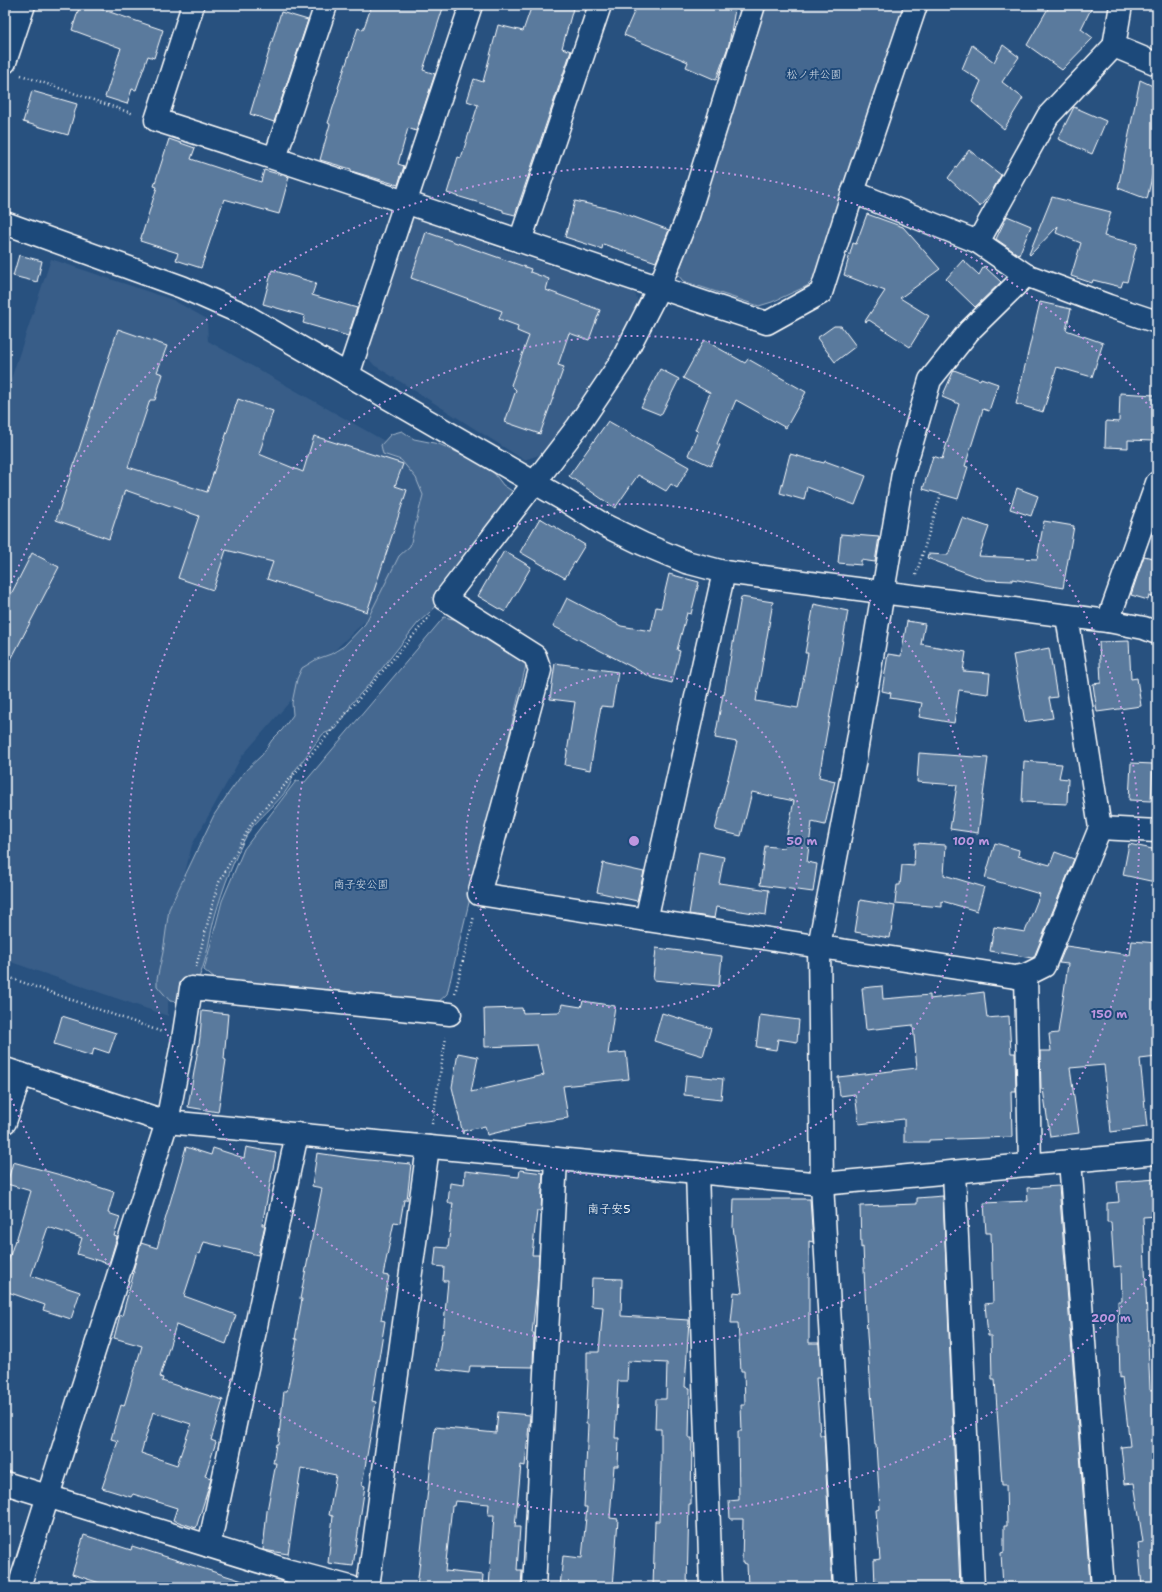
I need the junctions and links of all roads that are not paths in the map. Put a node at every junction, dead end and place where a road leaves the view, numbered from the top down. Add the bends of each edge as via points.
1 (24, 5) edge
2 (193, 5) edge
3 (326, 5) edge
4 (471, 5) edge
5 (600, 5) edge
6 (754, 5) edge
7 (916, 5) edge
8 (1121, 5) edge
9 (1114, 46) junction
10 (1157, 64) edge
11 (12, 68) edge
12 (275, 158) junction
13 (853, 192) junction
14 (406, 202) junction
15 (5, 223) edge
16 (520, 241) junction
17 (978, 242) junction
18 (1026, 275) junction
19 (659, 288) junction
20 (1157, 322) edge
21 (348, 375) junction
22 (534, 483) junction
23 (1157, 483) edge
24 (724, 572) junction
25 (883, 593) junction
26 (1067, 616) junction
27 (1108, 621) junction
28 (1157, 633) edge
29 (1100, 828) junction
30 (1157, 831) edge
31 (646, 920) junction
32 (819, 946) junction
33 (1026, 975) junction
34 (450, 1014) dead end
35 (13, 1071) edge
36 (5, 1122) edge
37 (167, 1122) junction
38 (296, 1134) junction
39 (428, 1147) junction
40 (1157, 1153) edge
41 (556, 1158) junction
42 (1070, 1161) junction
43 (1030, 1165) junction
44 (697, 1172) junction
45 (954, 1172) junction
46 (822, 1184) junction
47 (5, 1483) edge
48 (48, 1497) junction
49 (209, 1546) junction
50 (19, 1587) edge
51 (350, 1587) edge
52 (368, 1587) edge
53 (534, 1587) edge
54 (711, 1587) edge
55 (845, 1587) edge
56 (973, 1587) edge
57 (1103, 1587) edge

1 - 11 street
2 - 12 street via 156,120
3 - 12 street
4 - 14 street
5 - 16 street
6 - 19 street via 688,216
7 - 13 street
8 - 9 street
9 - 10 street
9 - 17 street via 1048,116
12 - 14 street
13 - 17 street
13 - 19 street via 821,293 767,323
14 - 16 street
14 - 21 street
15 - 21 street via 188,290 240,313
16 - 19 street
17 - 18 street
18 - 20 street
18 - 25 street via 969,331 930,380 903,473
19 - 22 street via 620,362 578,426
21 - 22 street
22 - 24 street via 604,525 643,544 686,562
22 - 31 street via 445,599 535,656 540,670 479,894
23 - 27 street
24 - 25 street
24 - 31 street
25 - 26 street
25 - 32 street
26 - 27 street
26 - 29 street
27 - 28 street
29 - 30 street
29 - 33 street via 1044,966
31 - 32 street
32 - 33 street via 1015,977
32 - 46 street
33 - 43 street
34 - 37 street via 191,988
35 - 36 street
35 - 37 street
37 - 38 street
37 - 48 street
38 - 39 street
38 - 49 street
39 - 41 street
39 - 52 street
40 - 42 street
41 - 44 street
41 - 53 street
42 - 43 street
42 - 57 street
43 - 45 street
44 - 46 street
44 - 54 street
45 - 46 street
45 - 56 street
46 - 55 street
47 - 48 street
48 - 49 street
48 - 50 street
49 - 51 street

